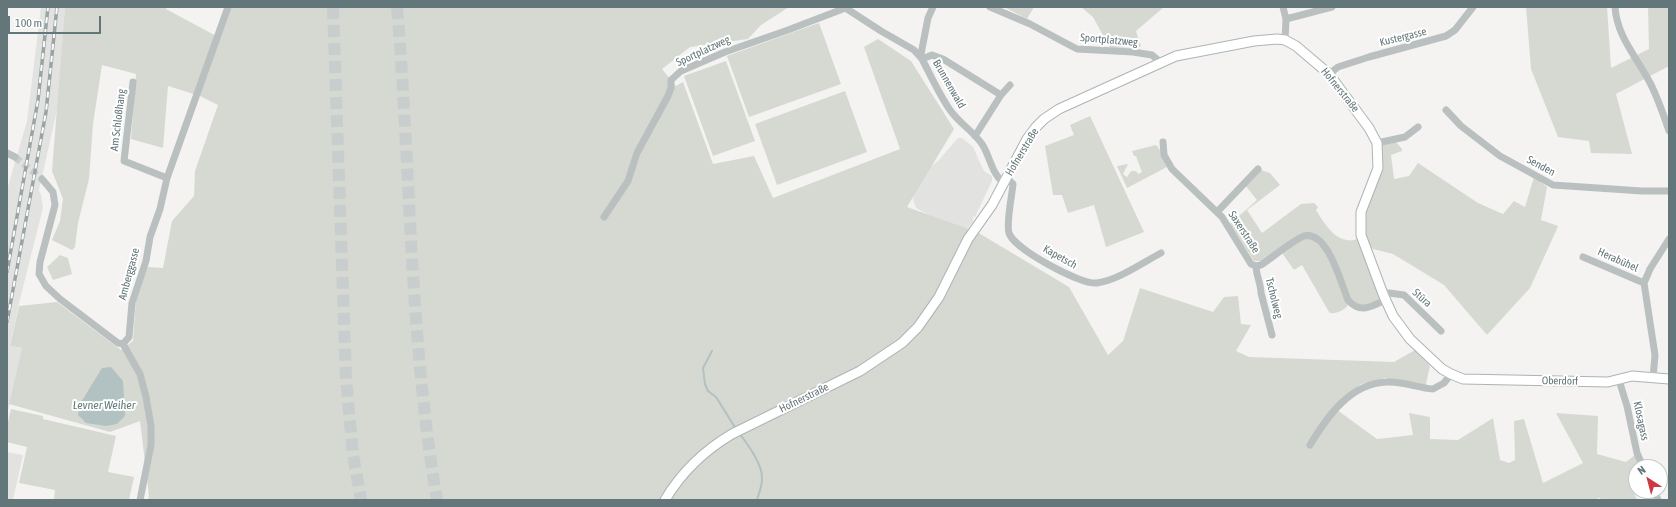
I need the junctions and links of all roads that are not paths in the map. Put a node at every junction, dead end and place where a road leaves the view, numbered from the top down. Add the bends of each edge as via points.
1 (228, 7) edge
2 (846, 7) edge
3 (933, 7) edge
4 (990, 7) edge
5 (1283, 7) edge
6 (1332, 7) edge
7 (1473, 7) edge
8 (1615, 7) edge
9 (1286, 19) junction
10 (1285, 40) junction
11 (922, 59) junction
12 (1160, 62) junction
13 (1329, 74) junction
14 (133, 82) dead end
15 (1010, 85) dead end
16 (1001, 96) junction
17 (1446, 110) dead end
18 (1418, 127) dead end
19 (1669, 131) edge
20 (975, 136) junction
21 (1162, 142) dead end
22 (1376, 143) junction
23 (7, 153) edge
24 (15, 157) tunnel mouth
25 (1258, 169) dead end
26 (167, 178) junction
27 (42, 179) tunnel mouth
28 (1005, 180) junction
29 (1669, 191) edge
30 (1217, 212) junction
31 (604, 217) dead end
32 (1669, 239) edge
33 (1160, 253) dead end
34 (1583, 257) dead end
35 (1256, 266) junction
36 (1644, 283) junction
37 (1384, 297) junction
38 (1441, 331) dead end
39 (1272, 335) dead end
40 (123, 344) junction
41 (1450, 374) junction
42 (1654, 378) junction
43 (1669, 379) edge
44 (1619, 380) junction
45 (1310, 445) dead end
46 (1639, 459) edge
47 (140, 500) edge
48 (665, 500) edge

1 - 26 street, Amberggasse
2 - 11 street, Brunnenwald via 914,50
2 - 31 street, Sportplatzweg via 725,52 682,71 671,80 668,96 637,153 628,181
3 - 11 street, Brunnenwald via 928,18
4 - 12 street, Sportplatzweg via 1030,24 1077,49 1146,54 1152,55
5 - 9 street
6 - 9 street
7 - 13 street, Kustergasse via 1455,30 1446,36 1338,67
8 - 19 street via 1622,37 1655,91
9 - 10 street
10 - 12 main road, Hofnerstraße via 1254,41 1182,54
10 - 13 main road, Hofnerstraße
11 - 16 street, Brunnenwald via 932,55 943,59
11 - 20 street, Brunnenwald via 950,110
12 - 28 main road, Hofnerstraße via 1044,118 1027,139
13 - 22 main road, Hofnerstraße via 1369,128
14 - 26 street, Am Schloßhang via 124,161
15 - 16 street
16 - 20 street
17 - 29 street, Senden via 1492,151 1553,185
18 - 22 street via 1405,137
20 - 28 street, Brunnenwald via 986,150 998,179
21 - 30 street, Saxerstraße via 1164,155 1172,169
22 - 37 main road, Hofnerstraße via 1378,168 1364,202 1360,222 1361,235
23 - 24 street
25 - 30 street
26 - 40 street, Amberggasse via 150,237 146,261 132,303 129,336
27 - 40 street via 53,192 55,205 39,274 60,299 118,343
28 - 33 street, Kapetsch via 1013,184 1008,227 1010,237 1050,266 1080,281 1098,283
28 - 48 main road, Hofnerstraße via 979,232 964,249 931,310 902,343 860,371 715,444 680,478
30 - 35 street, Saxerstraße via 1224,219 1251,264
32 - 36 street
34 - 36 street, Herabühel
35 - 37 street, Saxerstraße via 1299,239 1316,237 1325,246 1348,300 1354,307 1365,308
35 - 39 street, Tscholweg
36 - 42 street via 1656,355
37 - 38 street, Stüra via 1389,293 1404,295
37 - 41 main road, Hofnerstraße via 1393,316 1410,339
40 - 47 street via 140,374 151,426 151,445
41 - 44 main road, Oberdorf via 1463,379 1608,382
41 - 45 street via 1444,383 1433,389 1387,382 1360,388 1340,405
42 - 43 main road, Oberdorf
42 - 44 main road, Oberdorf via 1632,376
44 - 46 street, Klosagass

